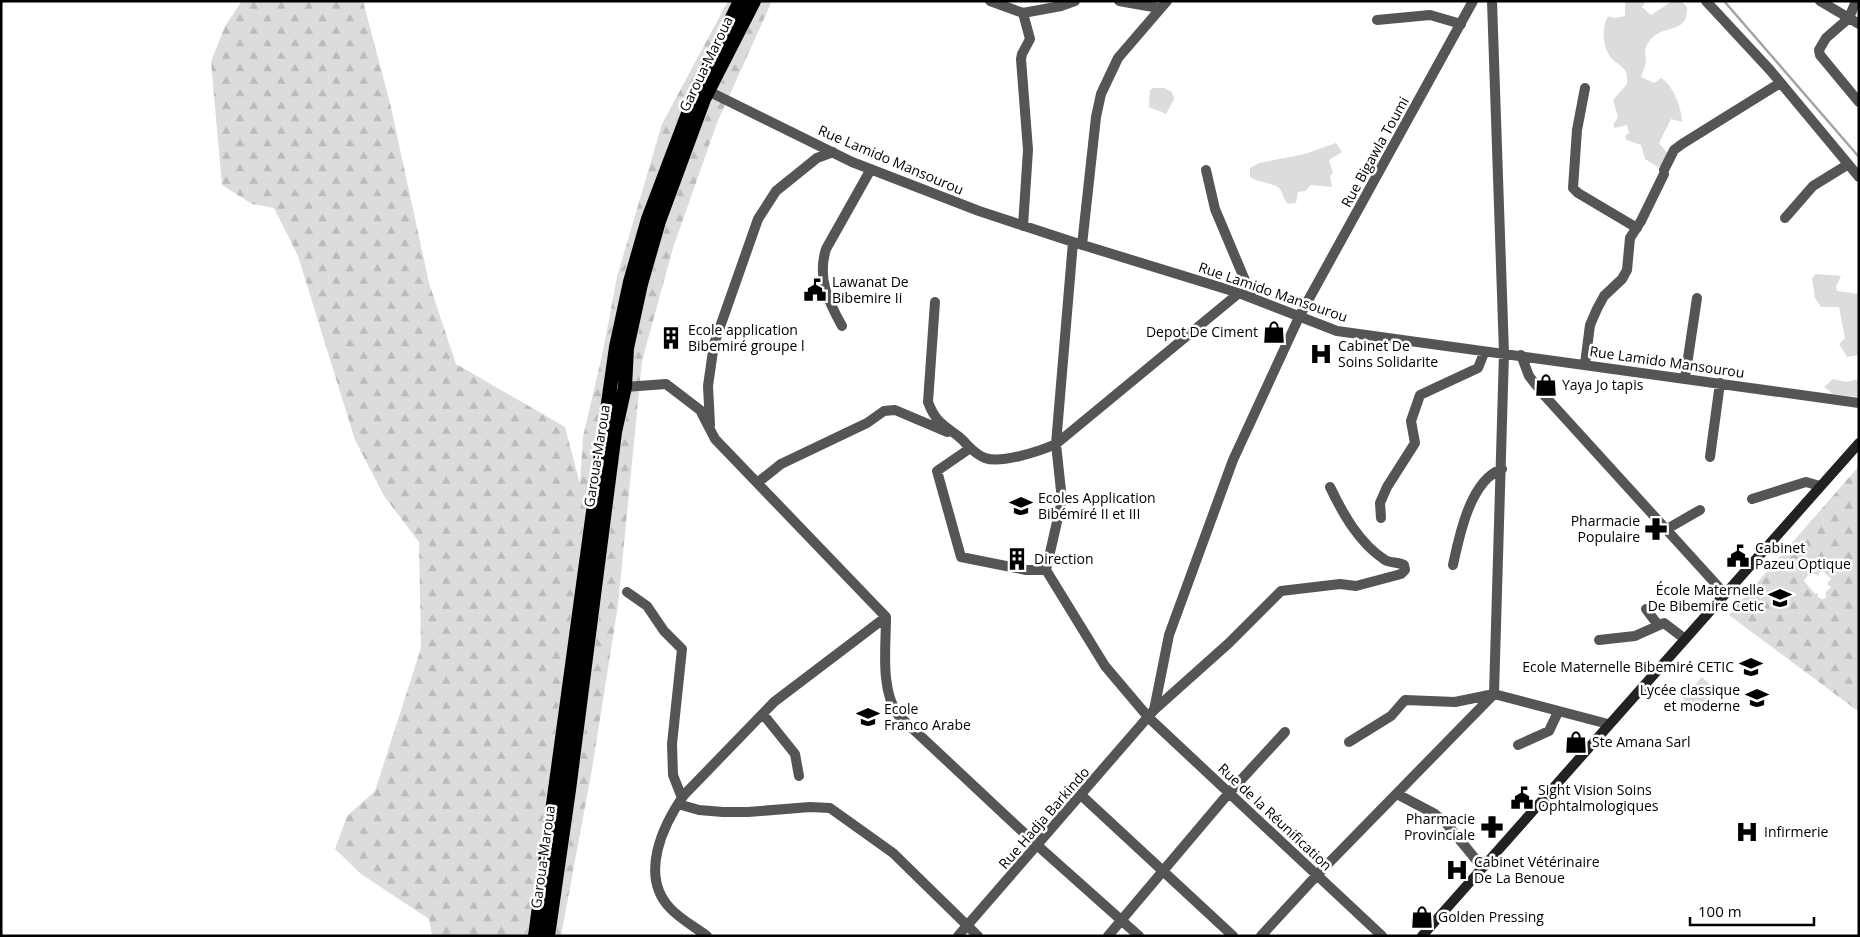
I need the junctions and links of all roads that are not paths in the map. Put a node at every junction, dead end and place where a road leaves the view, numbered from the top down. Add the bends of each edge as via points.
1 (740, 1) edge
2 (754, 1) edge
3 (990, 1) edge
4 (1075, 1) edge
5 (1119, 1) edge
6 (1473, 1) edge
7 (1492, 1) edge
8 (1706, 1) edge
9 (1820, 1) edge
10 (1856, 1) edge
11 (1163, 5) edge
12 (1023, 13) junction
13 (1849, 18) junction
14 (1377, 20) dead end
15 (1461, 24) junction
16 (1859, 24) edge
17 (1780, 83) junction
18 (1585, 88) dead end
19 (708, 91) junction
20 (1859, 102) edge
21 (833, 152) junction
22 (1847, 165) junction
23 (871, 169) junction
24 (1206, 170) dead end
25 (1859, 177) edge
26 (1785, 218) dead end
27 (1023, 226) junction
28 (1637, 228) junction
29 (1077, 244) junction
30 (1239, 293) junction
31 (1252, 298) junction
32 (1697, 298) dead end
33 (935, 302) dead end
34 (1300, 315) junction
35 (842, 326) dead end
36 (1484, 353) junction
37 (1504, 353) junction
38 (1521, 355) junction
39 (1585, 364) junction
40 (1686, 378) junction
41 (1720, 383) junction
42 (625, 387) junction
43 (1859, 403) edge
44 (710, 428) junction
45 (960, 438) junction
46 (1859, 443) edge
47 (1056, 444) junction
48 (969, 449) junction
49 (1710, 457) dead end
50 (1502, 469) junction
51 (757, 483) junction
52 (1820, 486) junction
53 (1330, 487) dead end
54 (1752, 499) dead end
55 (1700, 510) dead end
56 (1381, 518) dead end
57 (1667, 529) junction
58 (1453, 565) dead end
59 (1046, 570) junction
60 (627, 592) dead end
61 (1725, 594) junction
62 (1646, 609) dead end
63 (886, 617) junction
64 (1658, 625) junction
65 (1685, 639) junction
66 (1599, 640) dead end
67 (1494, 694) junction
68 (1558, 712) junction
69 (763, 714) junction
70 (1151, 714) junction
71 (1608, 724) junction
72 (1285, 732) dead end
73 (1349, 742) dead end
74 (1518, 745) dead end
75 (799, 776) dead end
76 (1228, 794) junction
77 (1397, 794) junction
78 (1082, 796) junction
79 (680, 801) junction
80 (1038, 846) junction
81 (1482, 868) junction
82 (1164, 870) junction
83 (1317, 874) junction
84 (1122, 920) junction
85 (967, 926) junction
86 (535, 936) edge
87 (548, 936) edge
88 (707, 936) edge
89 (958, 936) edge
90 (978, 936) edge
91 (1108, 936) edge
92 (1139, 936) edge
93 (1233, 936) edge
94 (1261, 936) edge
95 (1382, 936) edge
96 (1422, 936) edge

1 - 86 highway, Garoua-Maroua via 695,96 648,219 630,282 616,347
2 - 19 highway, Garoua-Maroua
3 - 12 street
4 - 12 street
5 - 11 street
6 - 15 street, Rue Bigawla Toumi
7 - 37 street
8 - 17 street
9 - 13 street
10 - 13 street
11 - 29 street via 1118,58 1102,94
12 - 27 street via 1030,39 1022,54 1028,150
13 - 16 street
13 - 20 street via 1826,38 1819,50
14 - 15 street via 1430,15
15 - 34 street, Rue Bigawla Toumi
17 - 22 street
17 - 28 street via 1674,150
18 - 28 street via 1577,130 1573,188
19 - 21 street, Rue Lamido Mansourou
19 - 42 highway, Garoua-Maroua via 659,222 641,284 628,348
21 - 23 street, Rue Lamido Mansourou
21 - 44 street via 817,158 776,191 758,219 714,344 708,386
22 - 25 street
22 - 26 street via 1813,186
23 - 27 street, Rue Lamido Mansourou
23 - 35 street via 826,248 821,263 822,281
24 - 31 street via 1215,210
27 - 29 street, Rue Lamido Mansourou
28 - 39 street via 1630,238 1627,270 1604,296 1590,326
29 - 30 street, Rue Lamido Mansourou
29 - 47 street
30 - 31 street, Rue Lamido Mansourou
30 - 47 street
31 - 34 street, Rue Lamido Mansourou
32 - 40 street
33 - 45 street via 928,402 934,417
34 - 36 street, Rue Lamido Mansourou via 1337,331
34 - 70 street, Rue Bigawla Toumi via 1233,460 1170,635
36 - 37 street, Rue Lamido Mansourou
36 - 56 street via 1478,368 1420,395 1411,421 1416,443 1387,487 1380,503
37 - 38 street, Rue Lamido Mansourou
37 - 50 street
38 - 39 street, Rue Lamido Mansourou
38 - 57 street via 1529,376 1543,394
39 - 40 street, Rue Lamido Mansourou
40 - 41 street, Rue Lamido Mansourou
41 - 43 street, Rue Lamido Mansourou
41 - 49 street
42 - 44 street via 666,384 700,410
42 - 87 highway, Garoua-Maroua via 615,432
44 - 51 street via 716,439
45 - 48 street
45 - 51 street via 895,410 884,411 781,464
46 - 52 main road
47 - 48 street via 1036,452 999,458 986,458
47 - 59 street via 1062,500
48 - 59 street via 937,471 961,558 1026,570
50 - 58 street via 1496,471 1471,500
50 - 67 street
51 - 63 street
52 - 54 street via 1806,482
52 - 61 main road
53 - 70 street, Rue Hadja Barkindo via 1364,542 1387,561 1404,565 1405,570 1401,574 1356,586 1340,584 1282,591
55 - 57 street
57 - 61 street
59 - 70 street, Rue de la Réunification via 1104,666
60 - 79 street via 647,606 664,631 682,649 672,744 673,775
61 - 65 main road
62 - 64 street
63 - 69 street via 774,702
63 - 80 street via 887,682 894,709
64 - 65 street via 1669,625
64 - 66 street via 1635,636
65 - 71 main road
67 - 68 street
67 - 73 street via 1455,702 1405,700 1391,716
67 - 77 street
68 - 71 street
68 - 74 street via 1550,731
69 - 75 street via 795,754
69 - 79 street
70 - 76 street, Rue de la Réunification
70 - 78 street, Rue Hadja Barkindo
71 - 81 main road
72 - 76 street
76 - 82 street
76 - 83 street, Rue de la Réunification
77 - 81 street via 1446,823
77 - 83 street
78 - 80 street, Rue Hadja Barkindo
78 - 82 street
79 - 85 street via 699,810 723,812 830,808 893,853
79 - 88 street via 660,839 656,880 669,908
80 - 84 street
80 - 85 street, Rue Hadja Barkindo
81 - 96 main road
82 - 84 street
82 - 93 street
83 - 94 street
83 - 95 street, Rue de la Réunification
84 - 91 street
84 - 92 street
85 - 89 street, Rue Hadja Barkindo
85 - 90 street

